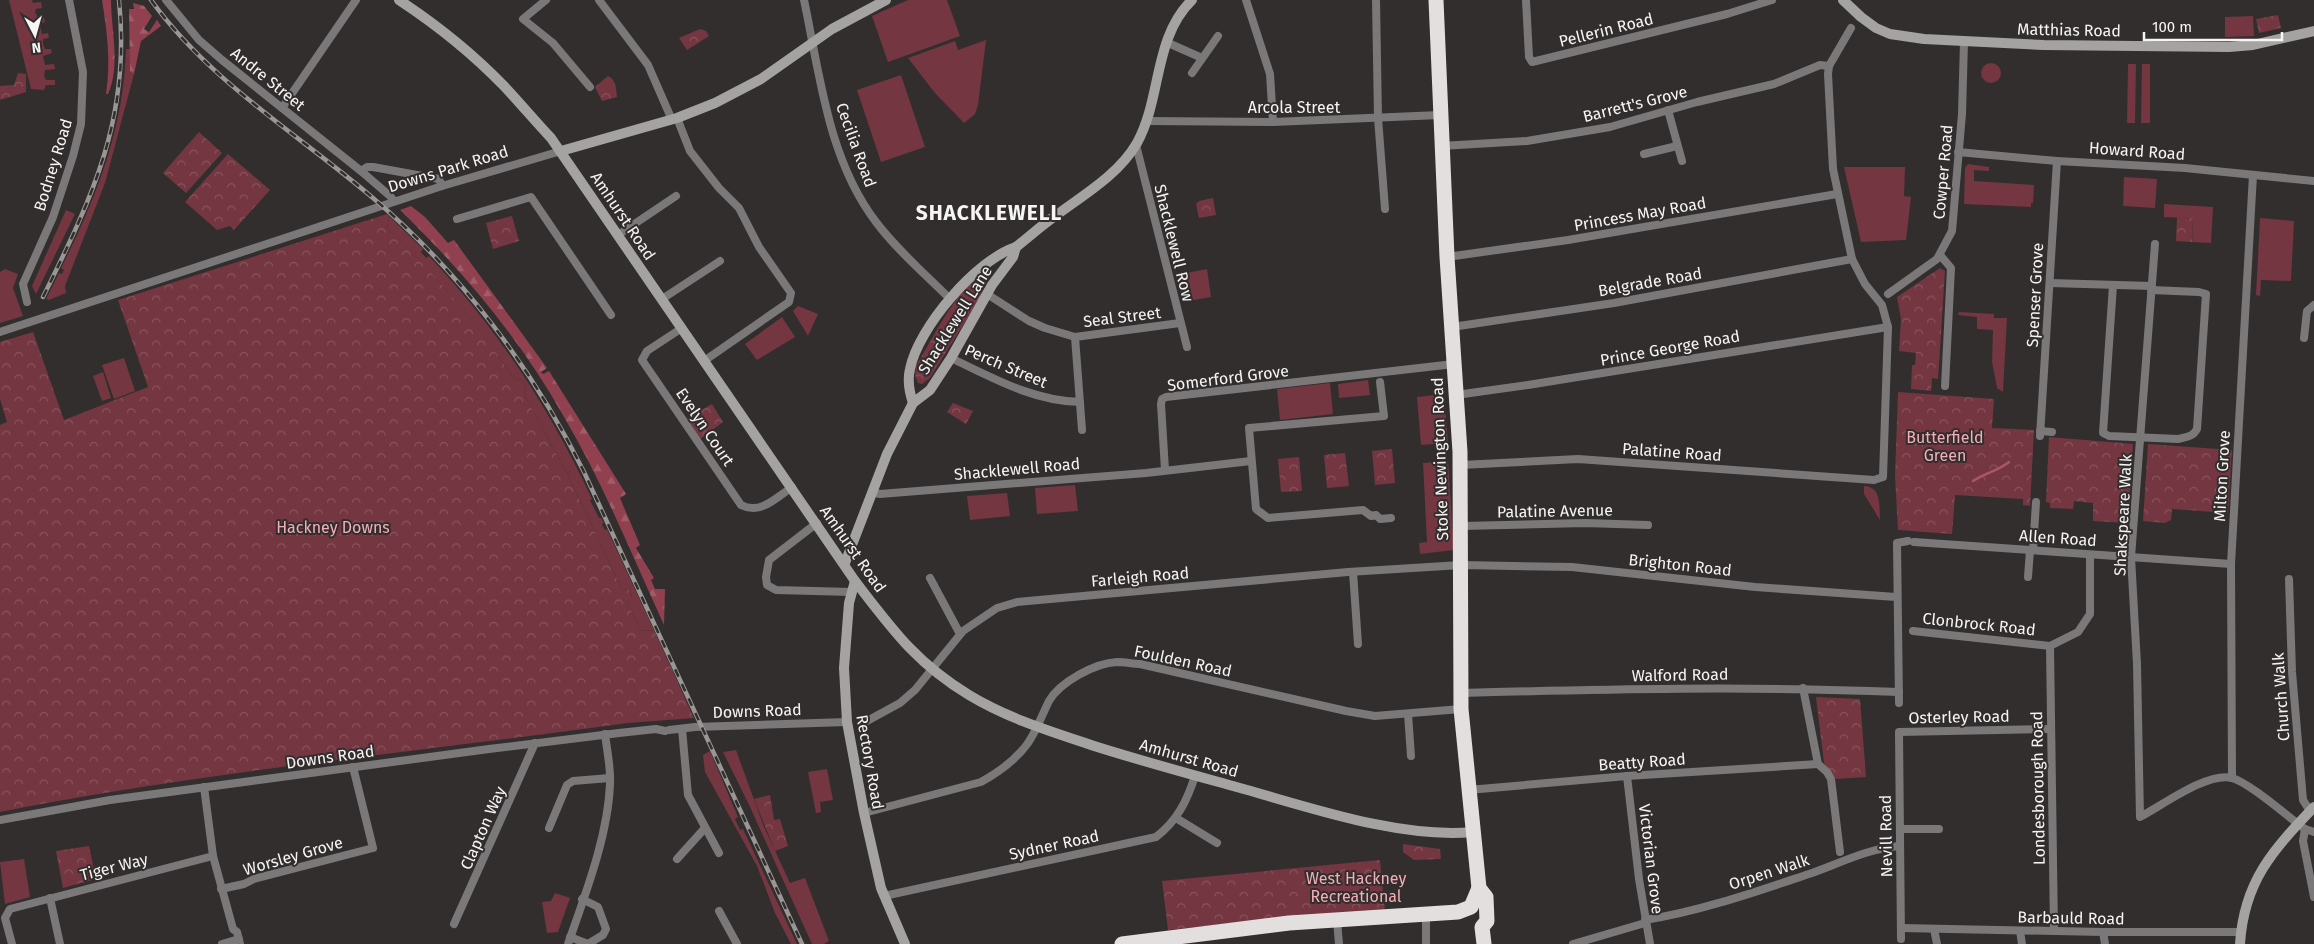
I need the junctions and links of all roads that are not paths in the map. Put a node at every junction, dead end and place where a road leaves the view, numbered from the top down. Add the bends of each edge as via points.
1 (69, 0) edge
2 (166, 0) edge
3 (356, 0) edge
4 (399, 0) edge
5 (546, 0) edge
6 (599, 0) edge
7 (804, 0) edge
8 (886, 0) edge
9 (1191, 0) edge
10 (1246, 0) edge
11 (1376, 0) edge
12 (1436, 0) edge
13 (1526, 0) edge
14 (1772, 0) edge
15 (1843, 0) edge
16 (1851, 28) dead end
17 (2314, 31) edge
18 (1218, 36) dead end
19 (1166, 42) junction
20 (1964, 42) junction
21 (812, 43) junction
22 (1202, 58) junction
23 (1829, 66) junction
24 (1192, 73) dead end
25 (590, 87) dead end
26 (282, 108) junction
27 (1668, 110) junction
28 (1440, 115) junction
29 (1378, 118) junction
30 (675, 119) junction
31 (1148, 121) junction
32 (1272, 122) junction
33 (1136, 145) junction
34 (1441, 146) junction
35 (1677, 146) junction
36 (561, 151) junction
37 (1958, 152) junction
38 (1644, 154) dead end
39 (1682, 161) dead end
40 (2057, 161) junction
41 (361, 171) junction
42 (2253, 175) junction
43 (2314, 181) edge
44 (442, 186) junction
45 (1837, 194) junction
46 (676, 196) dead end
47 (394, 201) junction
48 (1385, 210) dead end
49 (457, 219) dead end
50 (618, 235) junction
51 (2154, 244) dead end
52 (1016, 247) junction
53 (1940, 255) junction
54 (1446, 257) junction
55 (1852, 259) junction
56 (720, 261) dead end
57 (975, 272) junction
58 (2050, 283) junction
59 (2114, 285) junction
60 (2152, 288) junction
61 (989, 291) junction
62 (1888, 294) dead end
63 (662, 299) junction
64 (950, 299) junction
65 (26, 302) dead end
66 (2314, 306) edge
67 (611, 315) dead end
68 (1180, 323) junction
69 (1888, 326) junction
70 (1452, 327) junction
71 (682, 328) junction
72 (0, 332) edge
73 (1074, 337) junction
74 (2304, 338) dead end
75 (1187, 347) dead end
76 (951, 358) junction
77 (704, 361) junction
78 (1454, 364) junction
79 (908, 382) junction
80 (1380, 382) dead end
81 (1945, 386) dead end
82 (930, 390) junction
83 (1456, 395) junction
84 (1080, 402) junction
85 (913, 403) junction
86 (1082, 430) dead end
87 (2052, 432) dead end
88 (2141, 437) junction
89 (1251, 461) junction
90 (1461, 465) junction
91 (1165, 470) junction
92 (792, 488) junction
93 (872, 492) junction
94 (2036, 502) dead end
95 (1391, 518) dead end
96 (817, 523) junction
97 (1648, 525) dead end
98 (1462, 526) junction
99 (2032, 550) junction
100 (2090, 554) junction
101 (2131, 557) junction
102 (845, 563) junction
103 (2231, 564) junction
104 (1461, 565) junction
105 (1353, 572) junction
106 (2028, 577) dead end
107 (930, 578) dead end
108 (2289, 579) dead end
109 (855, 581) junction
110 (851, 592) junction
111 (1896, 597) junction
112 (1913, 631) dead end
113 (960, 634) junction
114 (1358, 644) dead end
115 (2050, 646) junction
116 (932, 670) junction
117 (1803, 688) junction
118 (1899, 692) junction
119 (1461, 693) junction
120 (1899, 703) dead end
121 (1461, 709) junction
122 (1408, 714) junction
123 (867, 721) dead end
124 (847, 722) junction
125 (1037, 728) junction
126 (2050, 729) junction
127 (682, 730) junction
128 (1899, 732) joint
129 (605, 734) junction
130 (535, 743) junction
131 (1411, 756) dead end
132 (1818, 764) junction
133 (353, 768) junction
134 (1195, 776) junction
135 (1627, 776) junction
136 (610, 778) junction
137 (2232, 778) junction
138 (204, 787) junction
139 (1468, 790) junction
140 (2312, 809) edge
141 (864, 813) junction
142 (1176, 818) junction
143 (0, 820) edge
144 (2301, 827) junction
145 (549, 828) dead end
146 (705, 828) junction
147 (1900, 829) junction
148 (1939, 829) dead end
149 (1473, 832) junction
150 (2314, 832) edge
151 (1217, 843) dead end
152 (1900, 846) junction
153 (1840, 852) dead end
154 (719, 853) dead end
155 (213, 856) junction
156 (677, 859) dead end
157 (222, 888) junction
158 (1479, 888) junction
159 (884, 896) junction
160 (50, 898) junction
161 (2314, 898) edge
162 (582, 899) junction
163 (719, 911) dead end
164 (1458, 912) junction
165 (1426, 916) junction
166 (1336, 920) junction
167 (1484, 920) junction
168 (1645, 922) junction
169 (454, 924) dead end
170 (1901, 928) junction
171 (1934, 929) junction
172 (2020, 931) junction
173 (2054, 931) junction
174 (2103, 932) junction
175 (2241, 932) junction
176 (1191, 938) edge
177 (1901, 939) dead end
178 (569, 941) edge
179 (240, 942) edge
180 (12, 944) edge
181 (60, 944) edge
182 (222, 944) edge
183 (588, 944) edge
184 (737, 944) edge
185 (905, 944) edge
186 (1122, 944) edge
187 (1338, 944) edge
188 (1426, 944) edge
189 (1484, 944) edge
190 (1573, 944) edge
191 (1650, 944) edge
192 (1936, 944) edge
193 (2022, 944) edge
194 (2105, 944) edge
195 (2240, 944) edge

1 - 65 street, Bodney Road via 83,72 82,124 53,217 23,284
2 - 26 street, Andre Street via 199,40
3 - 26 street
4 - 36 street, Amhurst Road via 474,57 535,119
5 - 25 street via 523,19 553,43
6 - 30 street via 648,65
7 - 21 street, Cecilia Road
8 - 21 street, Downs Park Road via 843,22
9 - 19 street, Shacklewell Lane
10 - 32 street via 1270,74
11 - 29 street
12 - 28 highway, Stoke Newington Road
13 - 14 street, Pellerin Road via 1529,57 1532,62
15 - 20 street, Matthias Road via 1858,15 1890,34
16 - 23 street
17 - 20 street, Matthias Road via 2229,47
18 - 22 street
19 - 22 street
19 - 31 street, Shacklewell Lane
20 - 37 street, Cowper Road
21 - 30 street, Downs Park Road via 761,80
21 - 64 street, Cecilia Road via 836,140 855,188 876,222
22 - 24 street
23 - 27 street, Barrett's Grove via 1820,65 1774,84
23 - 45 street, Palatine Road via 1832,160
26 - 41 street, Andre Street
27 - 34 street, Barrett's Grove via 1610,127 1527,141
27 - 35 street
28 - 29 street, Arcola Street
28 - 34 highway, Stoke Newington Road
29 - 32 street, Arcola Street
29 - 48 street
30 - 36 street, Downs Park Road
30 - 77 street via 686,146 739,208 759,247 791,293 789,302
31 - 32 street, Arcola Street
31 - 33 street, Shacklewell Lane
33 - 52 street, Shacklewell Lane via 1114,171
33 - 68 street, Shacklewell Row
34 - 54 highway, Stoke Newington Road
35 - 38 street
35 - 39 street
36 - 44 street, Downs Park Road
36 - 50 street, Amhurst Road
37 - 40 street, Howard Road
37 - 53 street, Cowper Road via 1953,225
40 - 42 street, Howard Road via 2168,166
40 - 58 street, Spenser Grove
41 - 44 street via 373,167 433,177 439,179
41 - 47 street, Andre Street
42 - 43 street, Howard Road
42 - 103 street, Milton Grove
44 - 47 street, Downs Park Road
45 - 54 street, Princess May Road via 1568,240
45 - 55 street, Palatine Road
46 - 50 street
47 - 72 street, Downs Park Road
49 - 67 street via 531,197
50 - 63 street, Amhurst Road
51 - 60 street, Shakspeare Walk
52 - 57 street, Shacklewell Lane via 1005,250
52 - 61 street, Shacklewell Lane
53 - 62 street
53 - 81 street via 1952,268
54 - 70 highway, Stoke Newington Road
55 - 69 street, Palatine Road via 1865,284 1882,305
55 - 70 street, Belgrade Road via 1614,302
56 - 63 street
57 - 61 street via 986,278
57 - 64 street, Shacklewell Lane
58 - 59 street
58 - 87 street, Spenser Grove via 2040,434
59 - 60 street
59 - 88 street via 2102,430 2109,436
60 - 88 street, Shakspeare Walk
60 - 88 street via 2206,294 2197,429 2192,435 2178,439
61 - 73 street, Seal Street via 1029,321
61 - 76 street, Shacklewell Lane
63 - 71 street, Amhurst Road
64 - 79 street, Shacklewell Lane via 915,351
66 - 74 street via 2307,311
68 - 73 street, Seal Street
68 - 75 street, Shacklewell Row
69 - 83 street, Prince George Road
69 - 90 street, Palatine Road via 1882,477 1578,459
70 - 78 highway, Stoke Newington Road
71 - 77 street, Amhurst Road
71 - 92 street, Evelyn Court via 647,351 642,360 741,505 758,509
73 - 84 street
76 - 82 street, Shacklewell Lane
76 - 84 street, Perch Street via 1029,394 1061,402
77 - 92 street, Amhurst Road
78 - 83 highway, Stoke Newington Road
78 - 91 street, Somerford Grove via 1166,397 1161,404
79 - 82 street via 917,388
79 - 85 street, Shacklewell Lane
80 - 89 street via 1384,416 1249,428
82 - 85 street, Shacklewell Lane
83 - 90 highway, Stoke Newington Road
84 - 86 street
85 - 93 street, Shacklewell Lane
88 - 101 street, Shakspeare Walk
89 - 91 street
89 - 95 street via 1256,509 1268,518 1363,510 1380,519
90 - 98 highway, Stoke Newington Road
91 - 93 street, Shacklewell Road via 896,493
92 - 96 street, Amhurst Road
93 - 102 street, Shacklewell Lane
94 - 99 street
96 - 102 street, Amhurst Road
96 - 110 street via 769,560 767,586 776,590
97 - 98 street, Palatine Avenue
98 - 104 highway, Stoke Newington Road
99 - 100 street, Allen Road
99 - 106 street
99 - 111 street, Allen Road via 1897,543
100 - 101 street, Allen Road
100 - 115 street, Clonbrock Road via 2090,614 2078,632
101 - 103 street, Allen Road
101 - 137 street, Shakspeare Walk via 2140,817 2208,780
102 - 109 street, Amhurst Road
103 - 137 street, Milton Grove
104 - 105 street, Farleigh Road
104 - 111 street, Brighton Road via 1572,567 1755,587
104 - 119 highway, Stoke Newington Road
105 - 113 street, Farleigh Road via 1017,602 981,617
105 - 114 street
107 - 113 street
108 - 140 street, Church Walk via 2292,672 2303,800
109 - 110 street, Rectory Road
109 - 116 street, Amhurst Road via 905,645
110 - 124 street, Rectory Road via 844,668
111 - 118 street
112 - 115 street, Clonbrock Road
113 - 116 street, Farleigh Road
115 - 126 street, Londesborough Road
116 - 123 street, Farleigh Road via 900,703
116 - 125 street, Amhurst Road via 982,702
117 - 118 street, Walford Road
117 - 119 street, Walford Road
117 - 132 street
118 - 120 street
119 - 121 highway, Stoke Newington Road
121 - 122 street, Foulden Road
121 - 139 highway, Stoke Newington Road
122 - 125 street, Foulden Road via 1375,716 1346,711 1140,664 1117,662 1098,666 1066,684 1050,700
122 - 131 street
124 - 127 street, Downs Road
124 - 141 street, Rectory Road
125 - 134 street, Amhurst Road
125 - 141 street, Foulden Road via 1015,758 981,782
126 - 128 street, Osterley Road
126 - 173 street, Londesborough Road
127 - 129 street, Downs Road
127 - 146 street via 688,795
128 - 147 street, Nevill Road
129 - 130 street, Downs Road
129 - 136 street
130 - 133 street, Downs Road
130 - 169 street, Clapton Way
132 - 135 street, Beatty Road
132 - 153 street via 1831,779
133 - 138 street, Downs Road
133 - 157 street, Worsley Grove via 373,848
134 - 142 street, Sydner Road
134 - 149 street, Amhurst Road via 1377,824 1433,834
135 - 139 street, Beatty Road
135 - 168 street, Victorian Grove
136 - 145 street via 573,781 567,785
136 - 162 street via 602,835
137 - 144 street
138 - 143 street, Downs Road
138 - 155 street
139 - 149 highway, Stoke Newington Road
140 - 144 street
141 - 159 street, Rectory Road
142 - 151 street
142 - 159 street, Sydner Road via 1156,837
144 - 150 street
144 - 161 street
144 - 175 street via 2275,848 2256,879
146 - 154 street
146 - 156 street
147 - 148 street
147 - 152 street, Nevill Road
149 - 158 highway, Stoke Newington Road
152 - 168 street, Orpen Walk via 1852,858 1683,914
152 - 170 street, Nevill Road
155 - 157 street
155 - 160 street, Tiger Way
157 - 179 street via 233,929
158 - 164 highway via 1471,907
158 - 167 highway, Stoke Newington Road via 1486,897
159 - 185 street, Rectory Road
160 - 180 street, Tiger Way via 10,909 6,915
160 - 181 street
162 - 178 street
162 - 183 street via 598,907 606,929 603,935
163 - 184 street
164 - 165 highway
164 - 167 highway
165 - 166 highway
165 - 188 street
166 - 176 highway
166 - 187 street
167 - 189 highway, Stoke Newington Road
168 - 190 street, Orpen Walk
168 - 191 street, Victorian Grove
170 - 171 street, Barbauld Road
170 - 177 street, Nevill Road
171 - 172 street, Barbauld Road
171 - 192 street
172 - 173 street, Barbauld Road
172 - 193 street
173 - 174 street, Barbauld Road
174 - 175 street, Barbauld Road
174 - 194 street
175 - 195 street
176 - 186 highway
178 - 183 street
179 - 182 street

